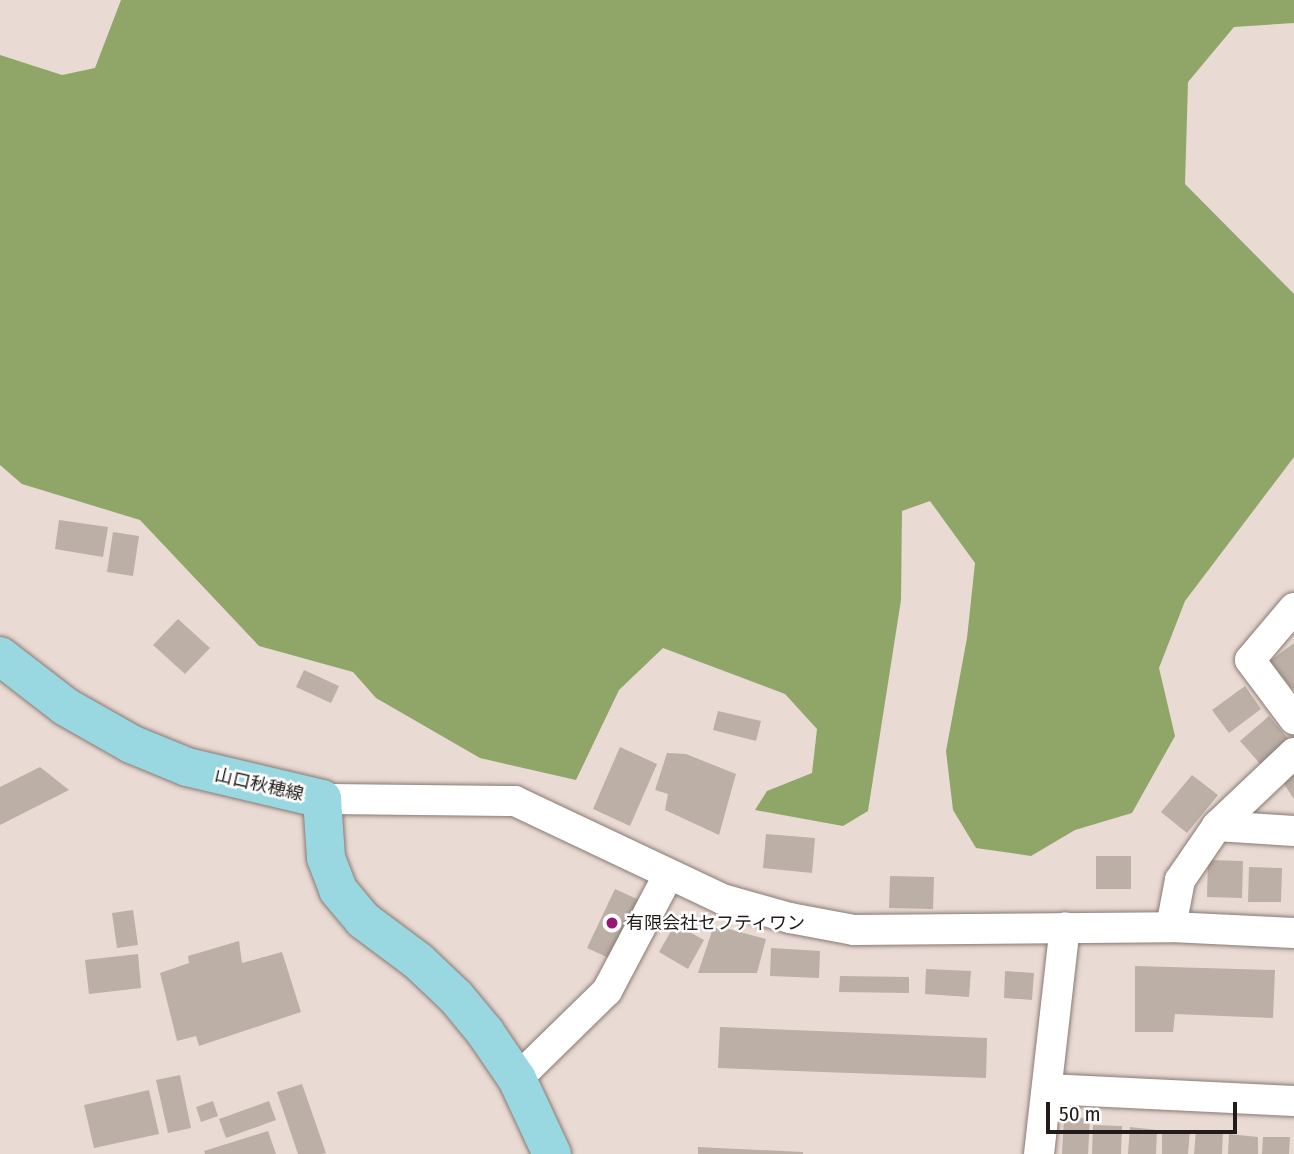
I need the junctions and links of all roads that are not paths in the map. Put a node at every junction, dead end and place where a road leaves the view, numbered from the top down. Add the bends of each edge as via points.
1 (1294, 608) edge
2 (0, 656) edge
3 (1294, 719) edge
4 (1294, 753) edge
5 (322, 799) junction
6 (1217, 826) junction
7 (1294, 831) edge
8 (668, 876) junction
9 (1171, 926) junction
10 (1065, 927) junction
11 (1294, 933) edge
12 (517, 1079) junction
13 (1047, 1089) junction
14 (1294, 1101) edge
15 (552, 1154) edge
16 (1039, 1154) edge

1 - 3 street via 1250,660
2 - 5 main road, 山口秋穂線 via 66,707 131,744 187,768
4 - 6 street
5 - 8 street via 515,801 564,821
5 - 12 main road, 山口秋穂線 via 326,858 338,890 363,920 456,997
6 - 7 street
6 - 9 street via 1180,880
8 - 10 street via 722,899 854,930
8 - 12 street via 607,990
9 - 10 street
9 - 11 street
10 - 13 street
12 - 15 main road, 山口秋穂線
13 - 14 street
13 - 16 street

